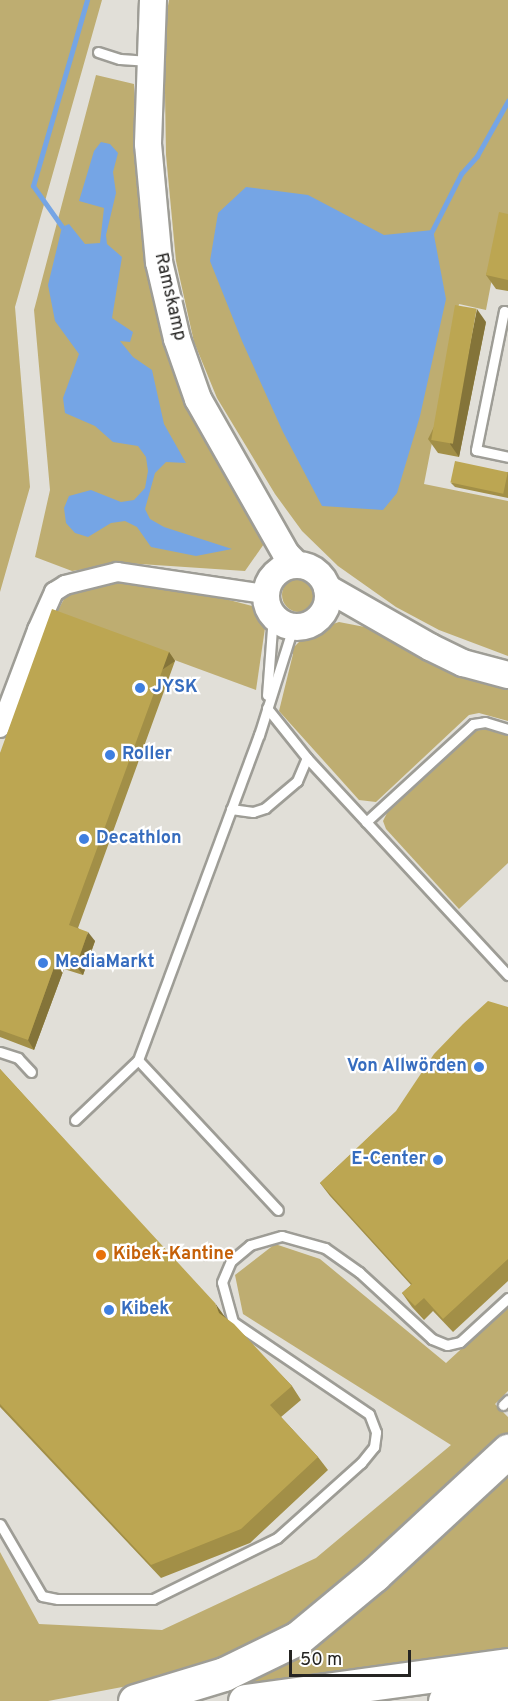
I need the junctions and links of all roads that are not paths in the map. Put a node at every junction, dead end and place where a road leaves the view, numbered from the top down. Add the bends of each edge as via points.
1 (153, 0) edge
2 (98, 52) dead end
3 (149, 61) junction
4 (508, 312) edge
5 (508, 457) edge
6 (296, 564) junction
7 (326, 599) junction
8 (277, 612) junction
9 (508, 675) edge
10 (267, 712) junction
11 (0, 728) edge
12 (508, 729) edge
13 (307, 758) junction
14 (231, 808) junction
15 (366, 822) junction
16 (508, 975) edge
17 (0, 1052) edge
18 (138, 1060) junction
19 (31, 1072) dead end
20 (75, 1120) dead end
21 (278, 1210) dead end
22 (508, 1298) edge
23 (508, 1451) edge
24 (0, 1524) edge
25 (508, 1665) edge
26 (508, 1692) edge
27 (135, 1701) edge
28 (244, 1701) edge
29 (445, 1701) edge

1 - 3 street, Ramskamp
2 - 3 lane via 120,59
3 - 6 street, Ramskamp via 148,144 159,262 177,339 198,399 285,554
4 - 5 lane via 504,311 476,450
6 - 7 street, Ramskamp via 315,571
6 - 8 street via 275,573
7 - 8 street via 317,620
7 - 9 street via 396,627 463,663
8 - 10 lane
8 - 10 lane
8 - 11 street via 117,572 65,585 54,592
10 - 13 lane
10 - 14 lane
12 - 15 lane via 485,722 473,724
13 - 14 lane via 297,781 265,808 253,812
13 - 15 lane
14 - 18 lane
15 - 16 lane
17 - 19 lane via 18,1058
18 - 20 lane
18 - 21 lane
22 - 24 lane via 460,1342 447,1345 432,1339 359,1272 325,1248 282,1236 250,1245 231,1261 222,1282 233,1322 369,1414 376,1432 374,1448 361,1463 277,1538 153,1599 42,1596
23 - 27 highway via 374,1575 298,1638 224,1674
25 - 28 highway
26 - 29 highway

